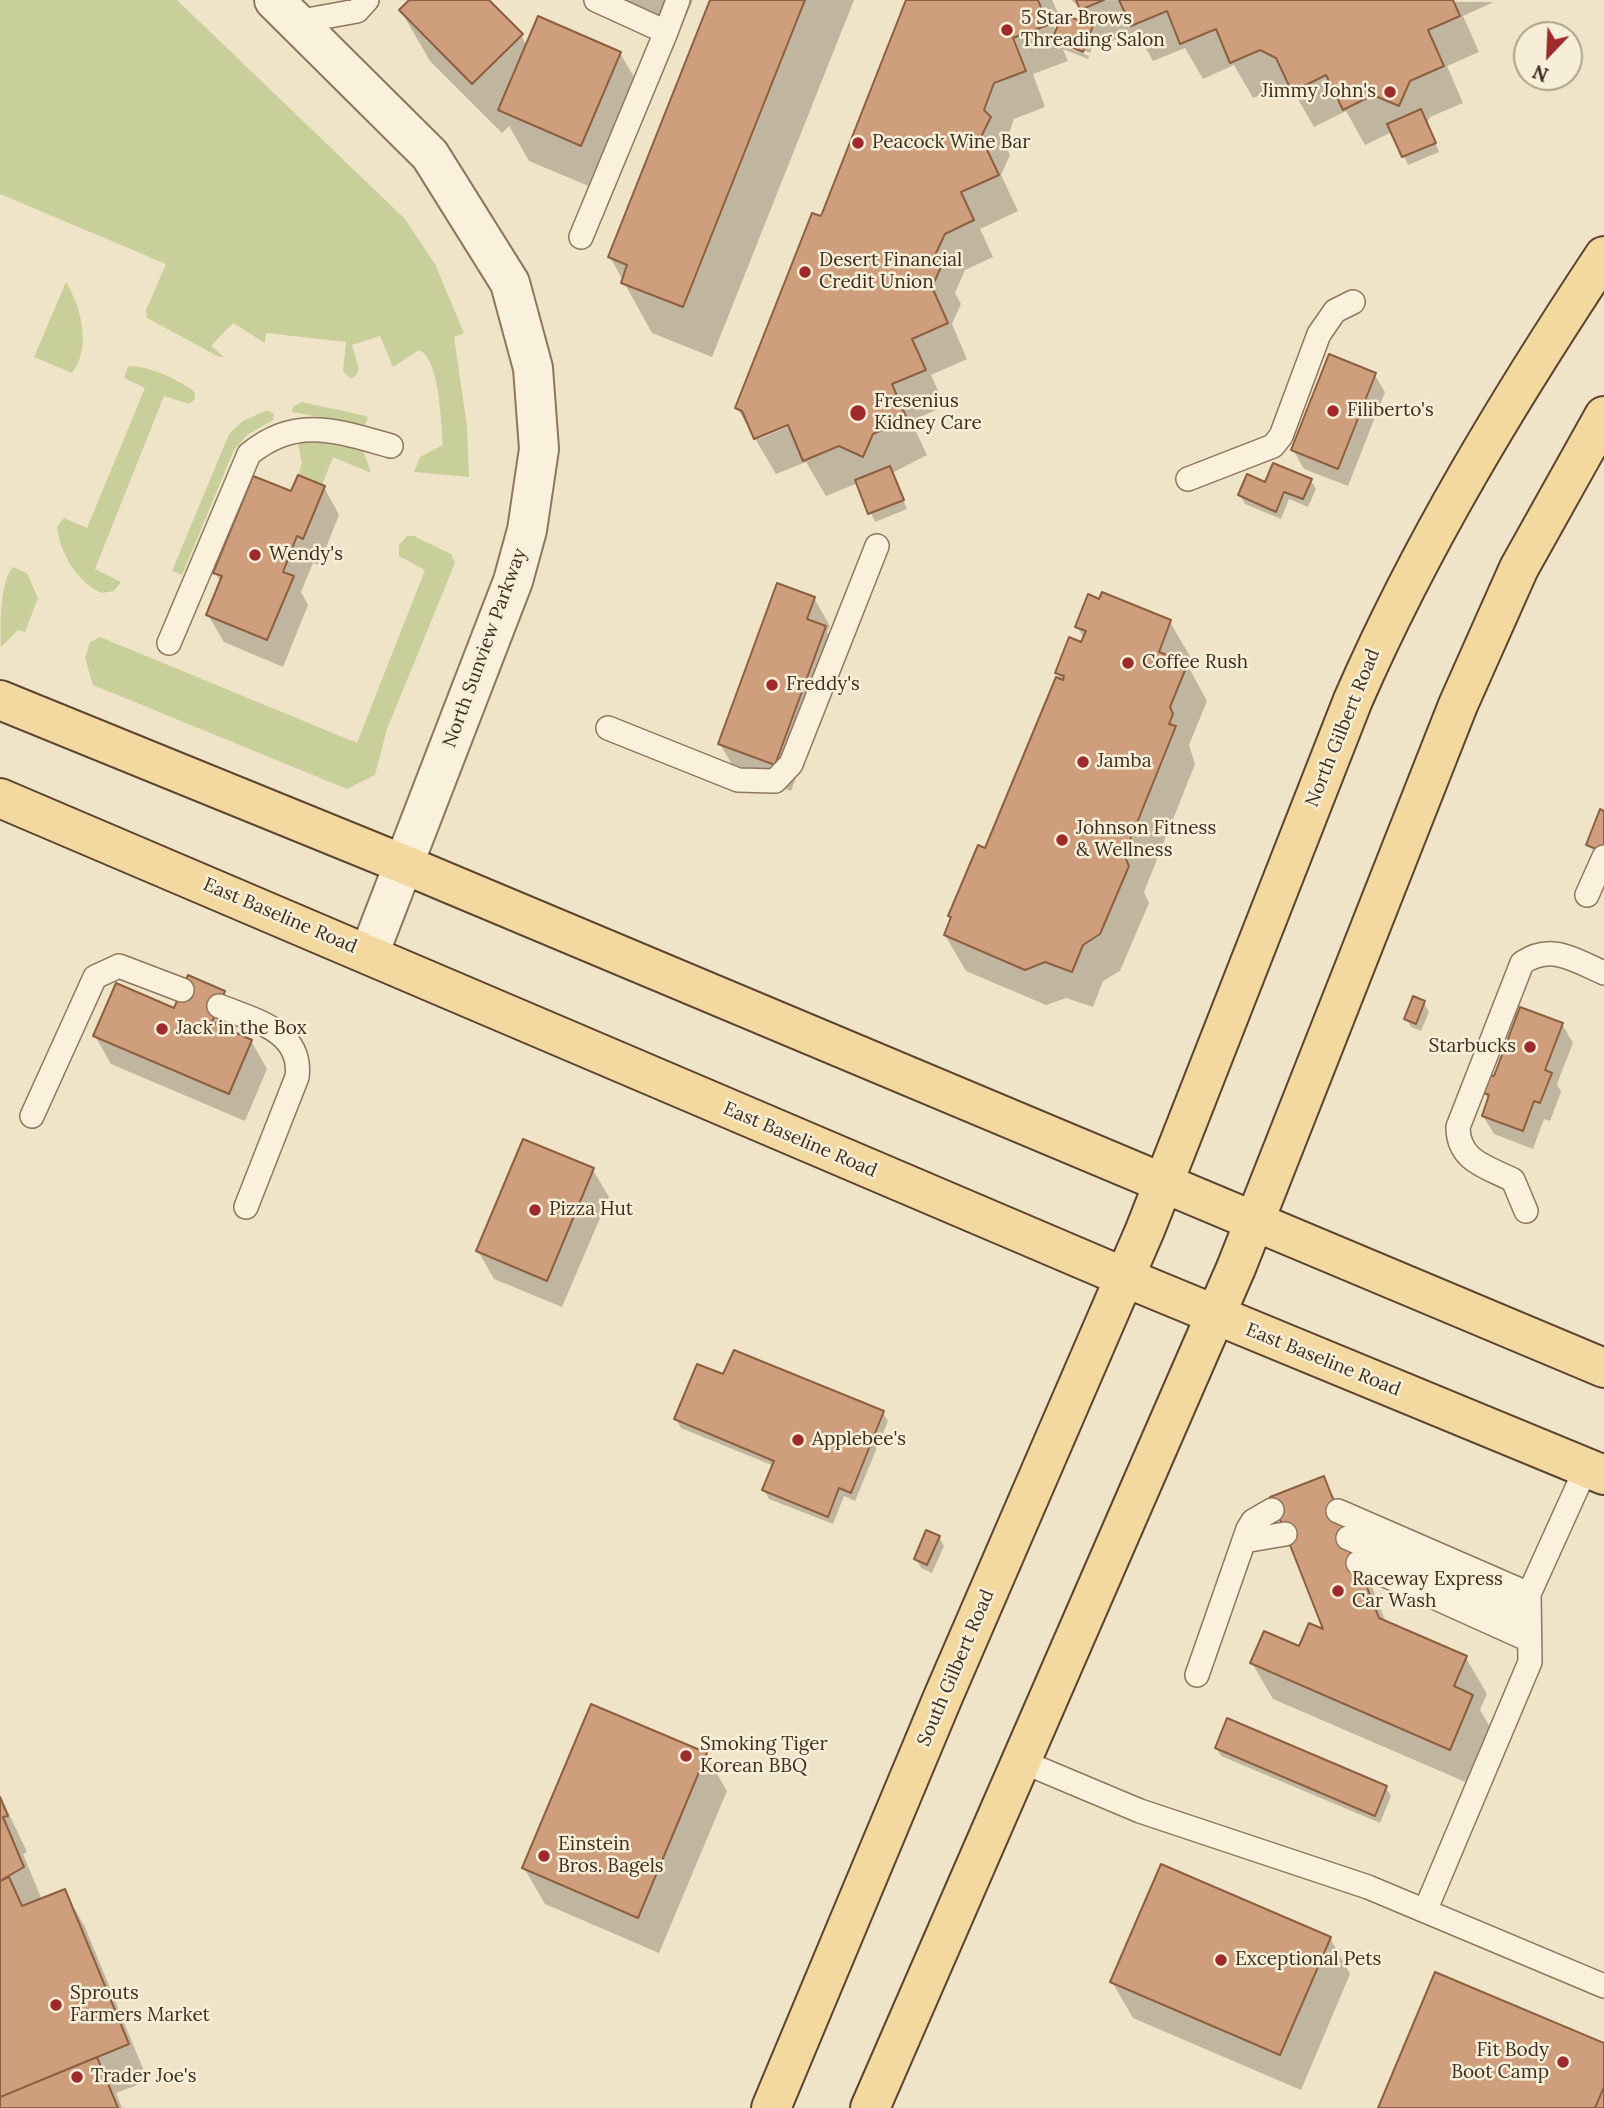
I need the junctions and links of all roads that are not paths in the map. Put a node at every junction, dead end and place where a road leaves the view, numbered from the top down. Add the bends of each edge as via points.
1 (367, 0) edge
2 (596, 0) edge
3 (678, 0) edge
4 (293, 8) edge
5 (666, 32) junction
6 (581, 237) dead end
7 (1604, 256) edge
8 (1593, 300) edge
9 (1353, 302) dead end
10 (1604, 416) edge
11 (391, 446) dead end
12 (1188, 479) dead end
13 (877, 546) dead end
14 (169, 643) dead end
15 (0, 700) edge
16 (608, 728) dead end
17 (0, 798) edge
18 (1604, 857) edge
19 (403, 864) junction
20 (1587, 895) dead end
21 (369, 954) junction
22 (1604, 973) edge
23 (182, 990) dead end
24 (219, 1006) dead end
25 (32, 1116) dead end
26 (1163, 1182) junction
27 (246, 1207) dead end
28 (1526, 1211) dead end
29 (1254, 1220) junction
30 (1145, 1230) joint
31 (1124, 1277) junction
32 (1215, 1315) junction
33 (1604, 1368) edge
34 (1595, 1471) edge
35 (1338, 1511) dead end
36 (1267, 1525) dead end
37 (1348, 1538) dead end
38 (1357, 1563) dead end
39 (1529, 1594) junction
40 (1529, 1629) junction
41 (1197, 1675) dead end
42 (1021, 1761) junction
43 (1425, 1911) junction
44 (1604, 1986) edge
45 (771, 2108) edge
46 (870, 2108) edge

1 - 4 lane via 357,11
2 - 5 lane
3 - 5 lane
4 - 19 street, North Sunview Parkway via 430,155 510,283 533,368 539,449 527,530 513,581
5 - 6 lane
7 - 8 main road, North Gilbert Road
8 - 26 main road, North Gilbert Road via 1454,499 1389,618
9 - 12 lane via 1335,311 1319,334 1273,446
10 - 29 main road via 1519,568 1458,705
11 - 14 lane via 320,430 287,431 265,440 249,454
13 - 16 lane via 791,764 775,781 738,780
15 - 19 main road
17 - 21 main road, East Baseline Road
18 - 20 lane
19 - 21 street, North Sunview Parkway
19 - 26 main road
21 - 31 main road, East Baseline Road
22 - 28 lane via 1558,953 1536,953 1521,963 1458,1127 1465,1155 1513,1180
23 - 25 lane via 119,966 95,977
24 - 27 lane via 270,1026 293,1048 299,1062
26 - 29 main road
26 - 30 main road, North Gilbert Road
29 - 32 main road
29 - 33 main road
30 - 31 main road, South Gilbert Road
31 - 32 main road, East Baseline Road
31 - 45 main road, South Gilbert Road
32 - 34 main road, East Baseline Road
32 - 42 main road
34 - 39 lane
35 - 39 lane
36 - 41 lane
37 - 40 lane
38 - 40 lane
39 - 40 lane
40 - 43 lane via 1530,1662
42 - 43 lane via 1140,1811 1368,1887
42 - 46 main road
43 - 44 lane

